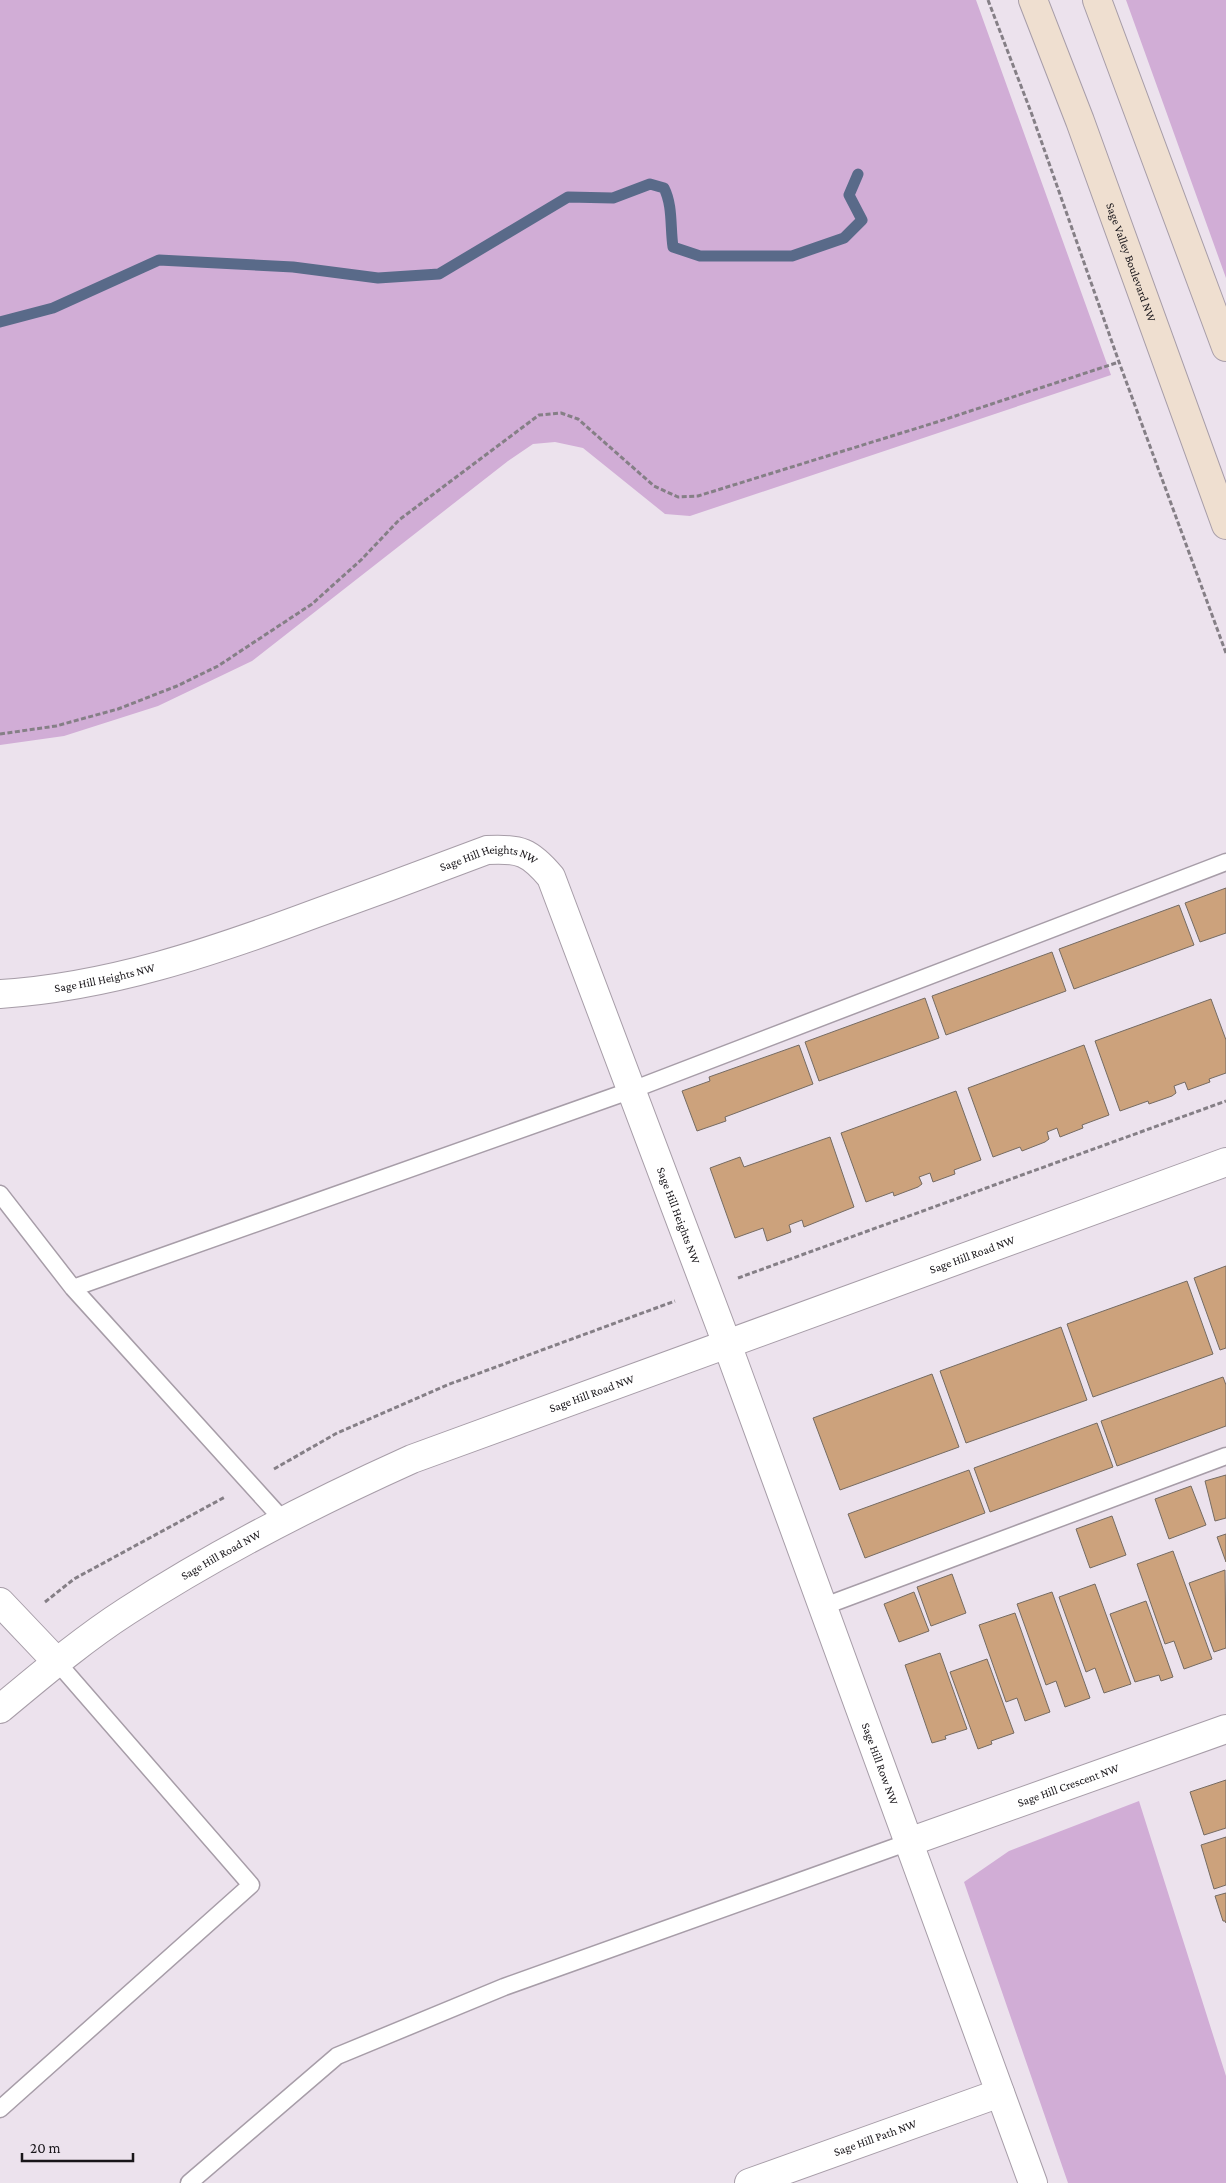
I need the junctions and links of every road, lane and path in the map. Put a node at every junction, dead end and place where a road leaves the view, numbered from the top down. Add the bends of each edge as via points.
1 (988, 0) edge
2 (1033, 0) edge
3 (1097, 0) edge
4 (1226, 347) edge
5 (1119, 362) junction
6 (1226, 525) edge
7 (1226, 654) edge
8 (0, 734) edge
9 (1226, 862) edge
10 (0, 994) edge
11 (632, 1090) junction
12 (1226, 1101) edge
13 (1226, 1162) edge
14 (0, 1194) edge
15 (73, 1288) junction
16 (706, 1289) junction
17 (727, 1344) junction
18 (1226, 1456) edge
19 (250, 1483) junction
20 (283, 1520) junction
21 (822, 1606) junction
22 (9, 1612) edge
23 (57, 1662) junction
24 (0, 1709) edge
25 (1226, 1729) edge
26 (909, 1842) junction
27 (1000, 2093) junction
28 (0, 2109) edge
29 (189, 2183) edge
30 (749, 2183) edge
31 (1033, 2183) edge

1 - 5 path
2 - 6 street, Sage Valley Boulevard NW
3 - 4 street
5 - 7 path
5 - 8 path via 698,496 678,497 654,486 578,419 561,413 538,415 399,520 312,604 218,666 118,709 56,726
9 - 11 lane
10 - 11 street, Sage Hill Heights NW via 87,984 172,964 487,850 511,849 536,859 552,877
11 - 15 lane
11 - 16 street, Sage Hill Heights NW
12 - 16 path
13 - 17 street, Sage Hill Road NW
14 - 15 lane
15 - 19 lane
16 - 17 street, Sage Hill Heights NW
16 - 19 path via 447,1385 337,1433
17 - 20 street, Sage Hill Road NW via 412,1459
17 - 21 street, Sage Hill Row NW
18 - 21 lane
19 - 20 lane
19 - 22 path
20 - 23 street, Sage Hill Road NW via 230,1548 126,1612
21 - 26 street, Sage Hill Row NW
22 - 23 street
23 - 24 street, Sage Hill Road NW
23 - 28 lane via 251,1885
25 - 26 street, Sage Hill Crescent NW
26 - 27 street, Sage Hill Row NW
26 - 29 lane via 504,1987 337,2056
27 - 30 street, Sage Hill Path NW
27 - 31 street, Sage Hill Row NW

